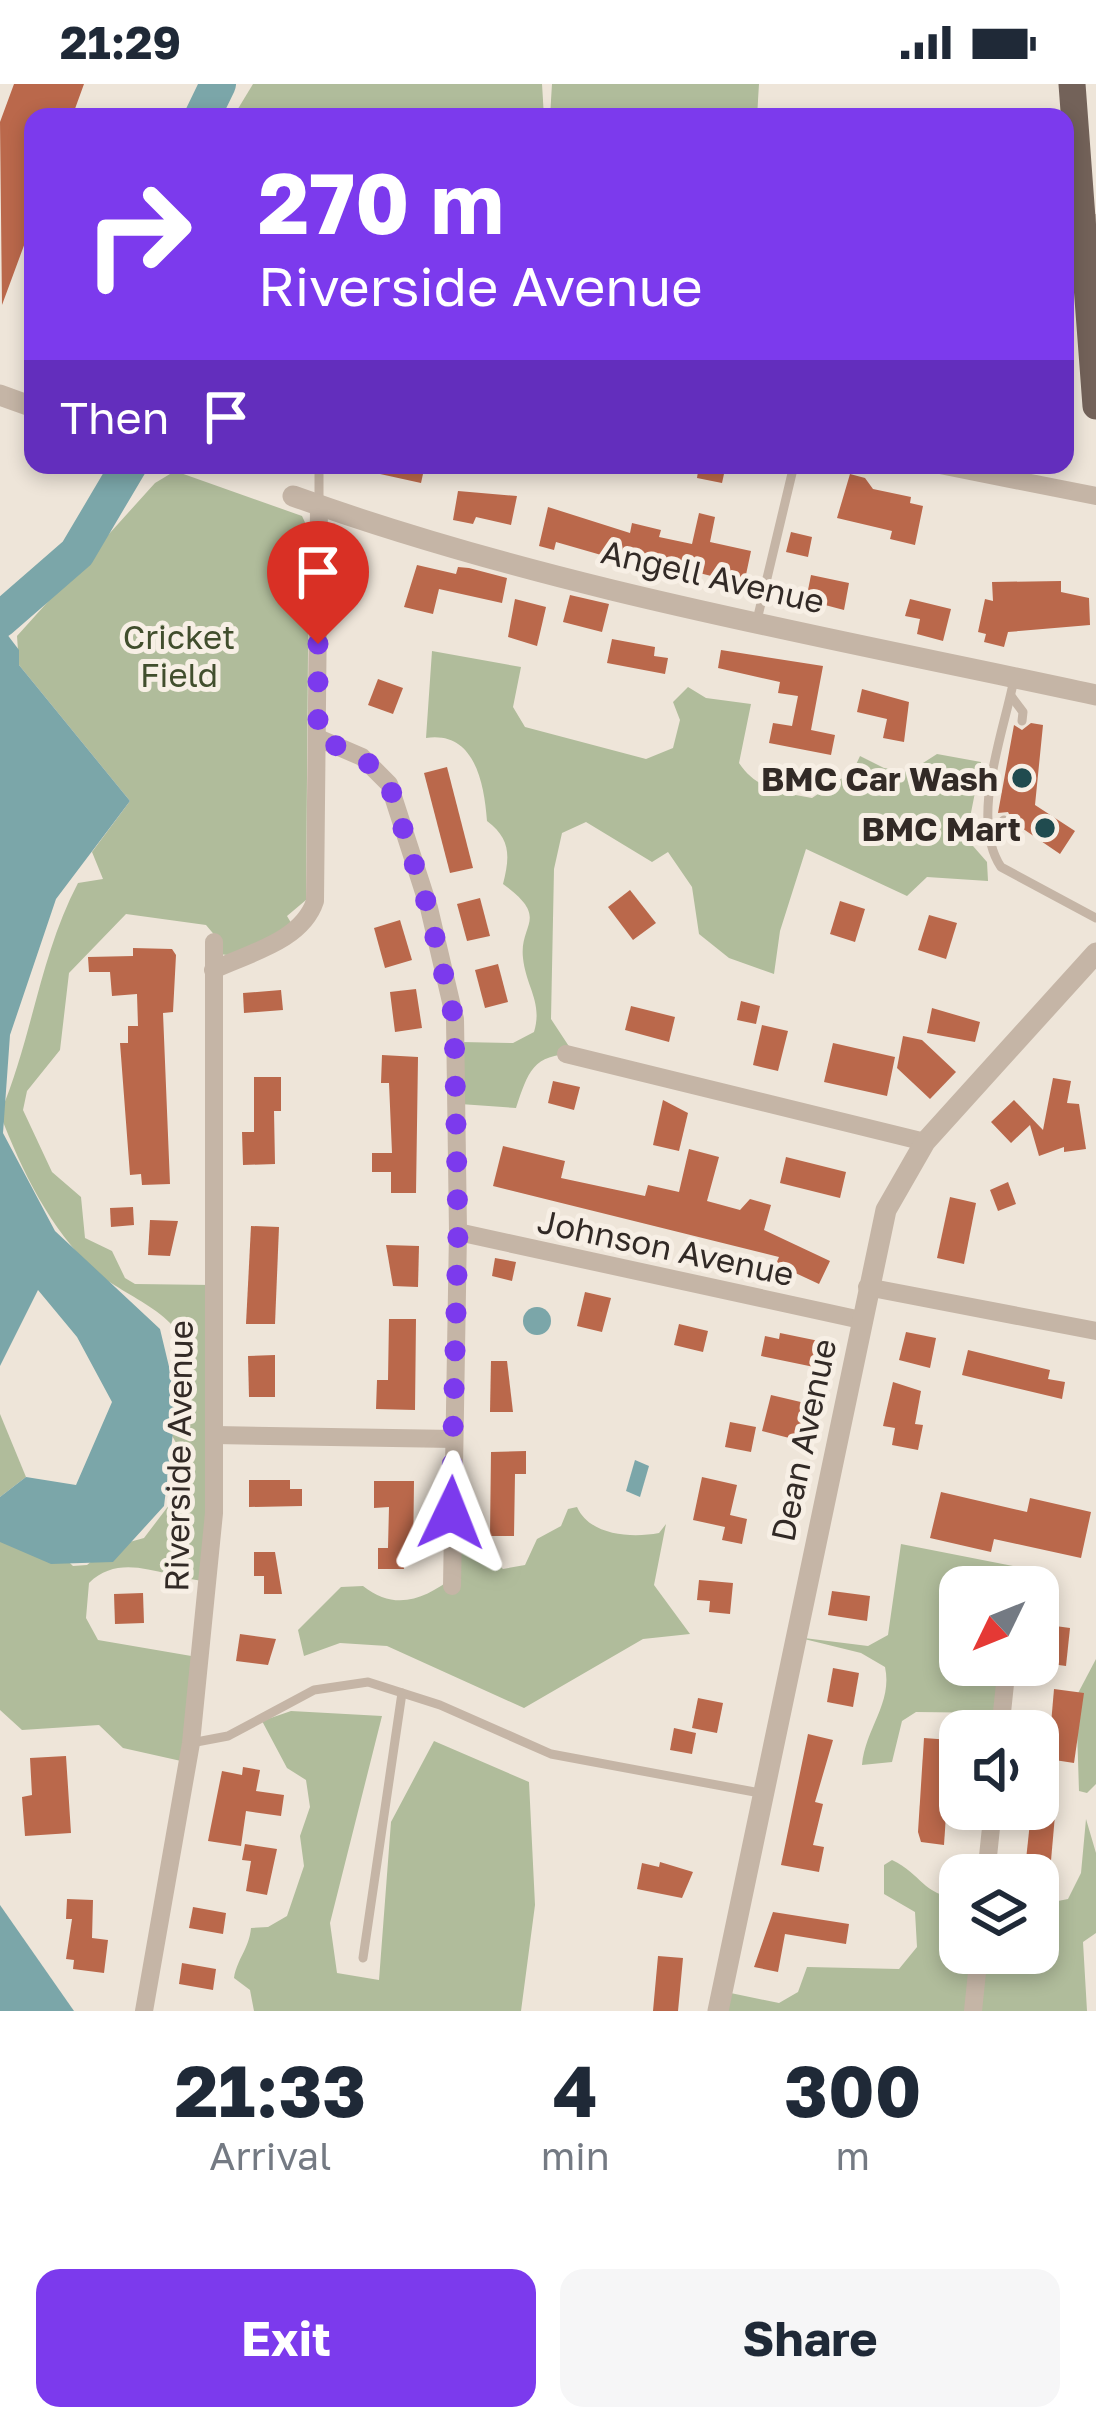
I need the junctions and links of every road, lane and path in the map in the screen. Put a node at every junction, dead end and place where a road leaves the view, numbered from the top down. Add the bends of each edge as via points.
1 (1074, 115) edge
2 (1081, 223) edge
3 (1096, 406) edge
4 (319, 474) edge
5 (792, 474) edge
6 (985, 474) edge
7 (293, 496) dead end
8 (1096, 496) edge
9 (319, 507) junction
10 (757, 620) junction
11 (1013, 687) junction
12 (1096, 695) edge
13 (1022, 722) dead end
14 (318, 738) junction
15 (1004, 820) dead end
16 (989, 833) junction
17 (1096, 918) edge
18 (214, 943) dead end
19 (1096, 953) edge
20 (213, 970) junction
21 (566, 1054) dead end
22 (925, 1142) junction
23 (458, 1232) junction
24 (867, 1286) junction
25 (861, 1320) junction
26 (1096, 1331) edge
27 (214, 1435) junction
28 (454, 1439) junction
29 (452, 1586) dead end
30 (402, 1693) junction
31 (191, 1743) junction
32 (760, 1793) junction
33 (363, 1958) dead end
34 (977, 1974) edge
35 (144, 2011) edge
36 (718, 2011) edge
37 (973, 2011) edge

1 - 2 main road
2 - 3 main road
4 - 9 lane
5 - 10 lane
6 - 8 street
7 - 9 street, Angell Avenue
9 - 10 street, Angell Avenue
9 - 14 street
10 - 11 street, Angell Avenue
11 - 12 street, Angell Avenue
11 - 13 lane
11 - 16 lane
14 - 20 street via 310,918
14 - 23 street via 362,757 389,784 428,908 454,1018
15 - 16 lane
16 - 17 lane via 1001,867
18 - 20 street, Riverside Avenue
19 - 22 street, Dean Avenue
20 - 27 street, Riverside Avenue
21 - 22 street
22 - 24 street, Dean Avenue via 886,1210
23 - 25 street, Johnson Avenue
23 - 28 street
24 - 25 street, Dean Avenue
24 - 26 street
25 - 32 street, Dean Avenue
27 - 28 street
27 - 31 street, Riverside Avenue via 211,1562
28 - 29 street
30 - 31 lane via 338,1682 228,1736
30 - 32 lane via 551,1754
30 - 33 lane
31 - 35 street, Riverside Avenue
32 - 36 street, Dean Avenue
34 - 37 street

